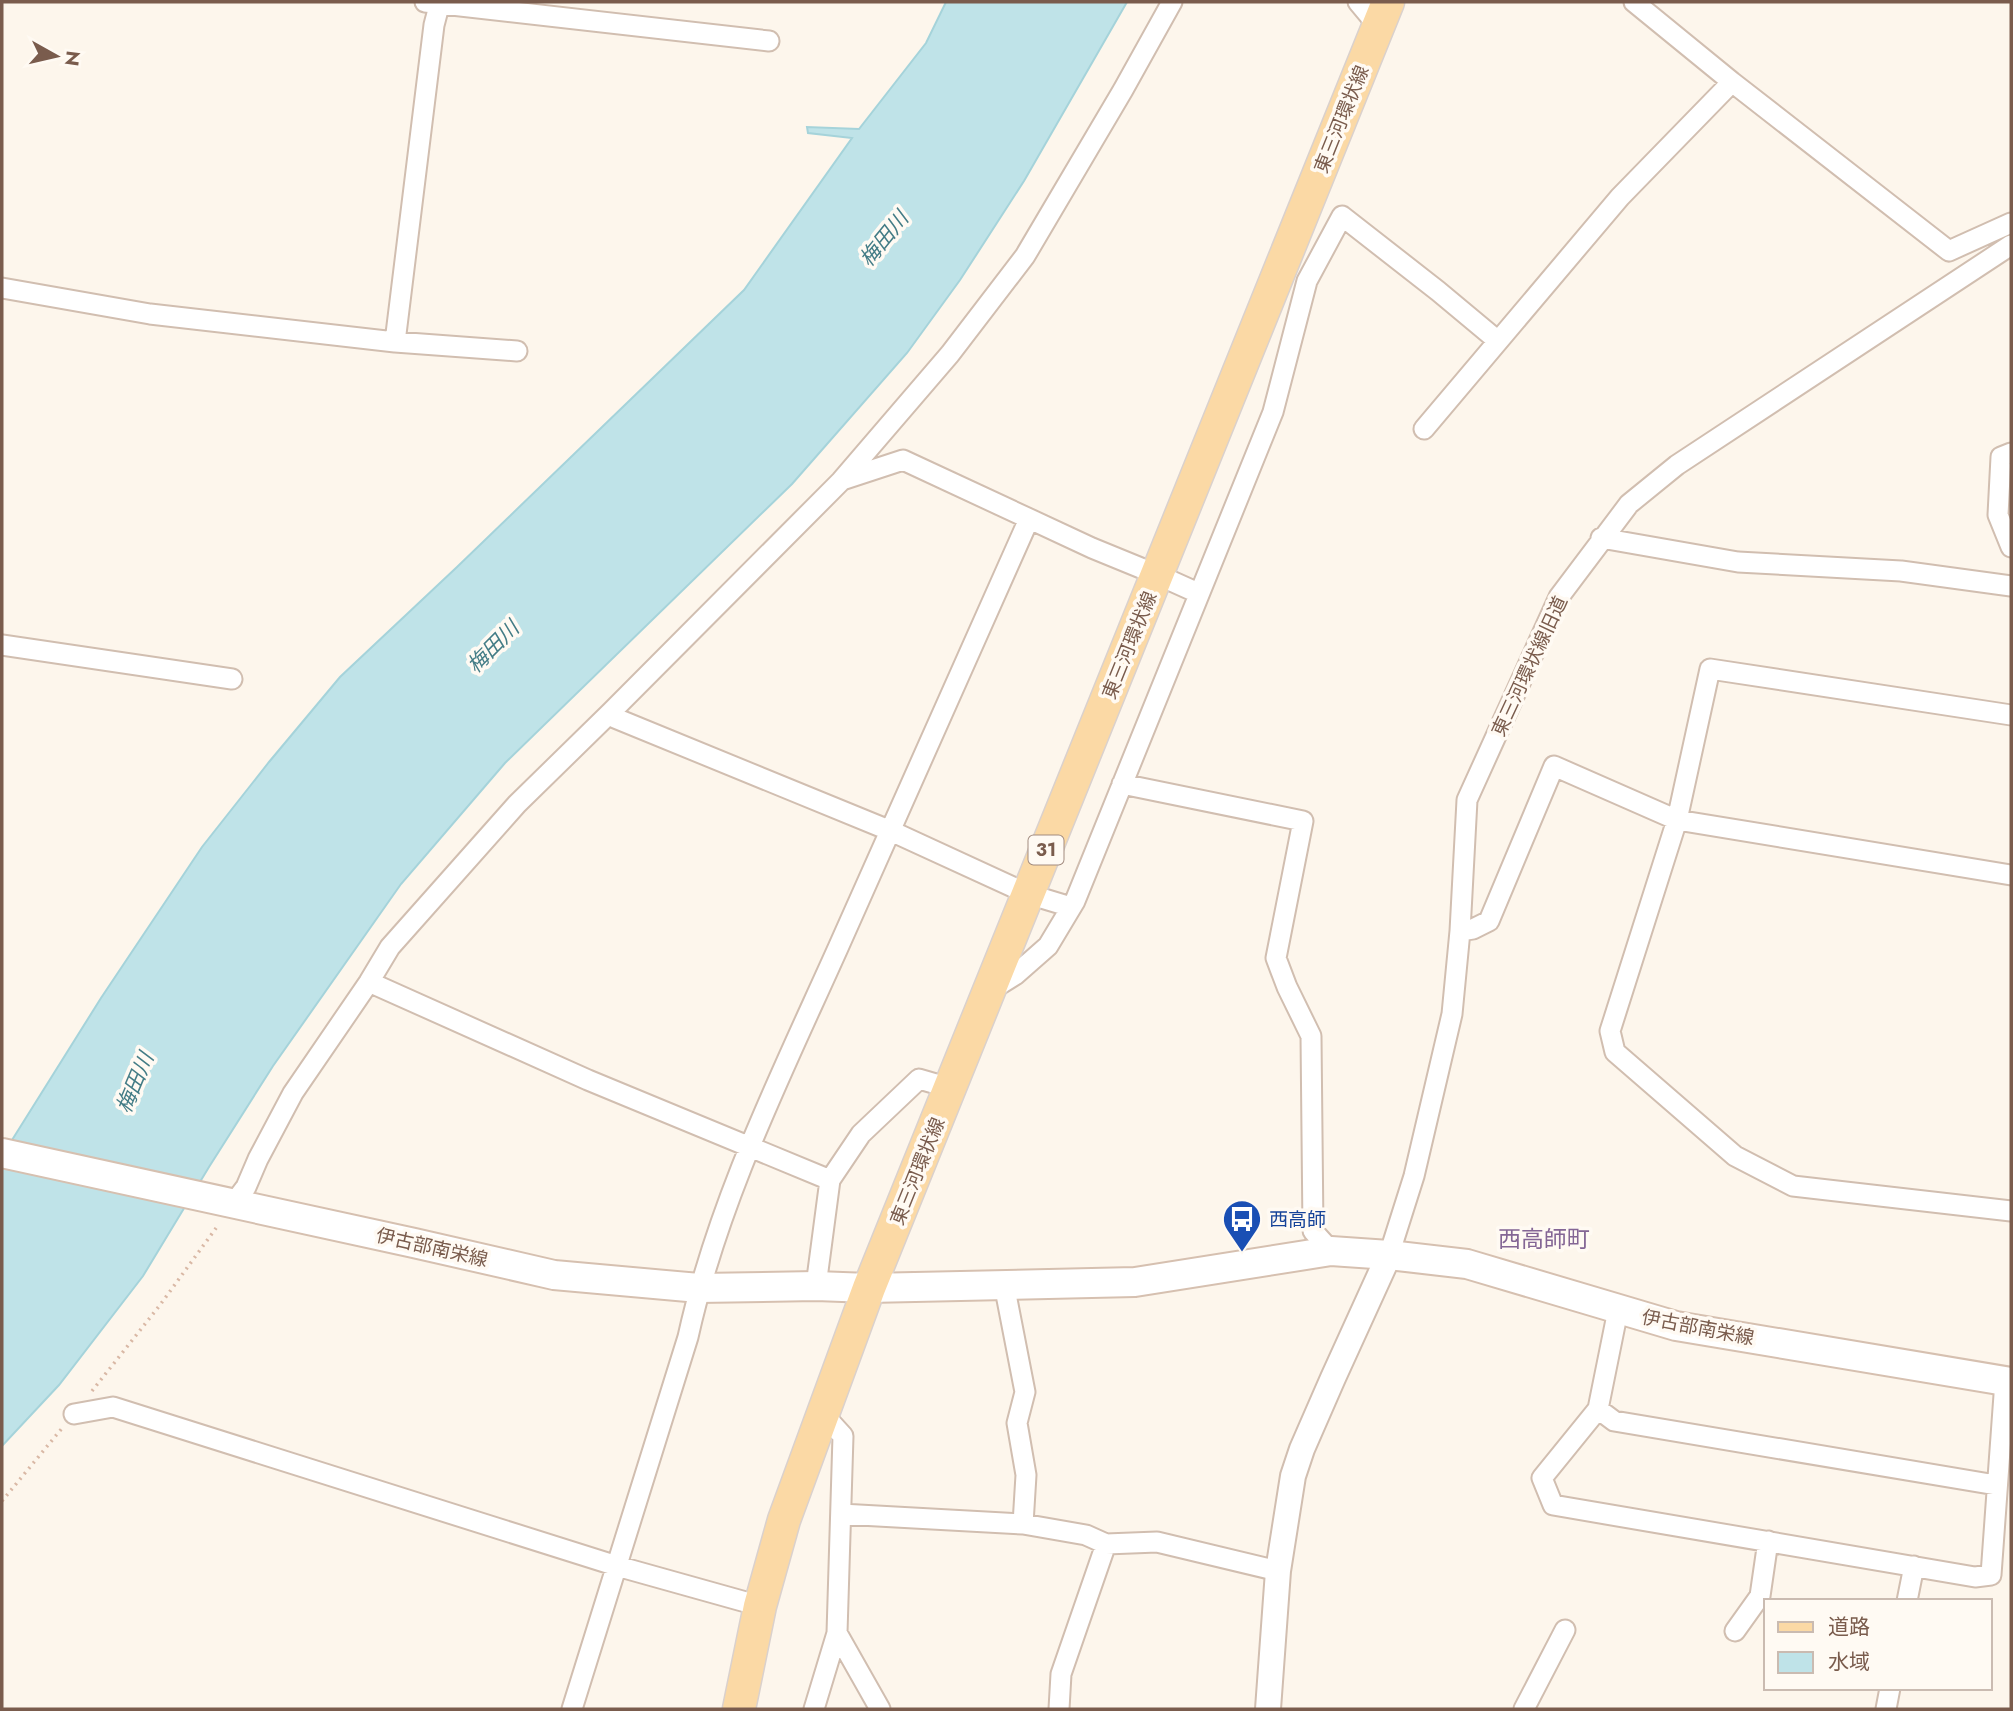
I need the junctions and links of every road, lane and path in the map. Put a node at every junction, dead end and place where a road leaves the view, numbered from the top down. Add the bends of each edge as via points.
1 (435, 2) edge
2 (1172, 2) edge
3 (1358, 2) edge
4 (1634, 2) edge
5 (1383, 14) edge
6 (769, 41) dead end
7 (1731, 82) junction
8 (2011, 223) edge
9 (2011, 245) edge
10 (2, 288) edge
11 (1498, 341) junction
12 (396, 342) junction
13 (517, 351) dead end
14 (1424, 429) dead end
15 (2011, 453) edge
16 (841, 481) junction
17 (1029, 519) junction
18 (1601, 538) junction
19 (2011, 547) edge
20 (1158, 575) junction
21 (2011, 586) edge
22 (1198, 593) junction
23 (2, 645) edge
24 (232, 679) dead end
25 (611, 712) junction
26 (2011, 715) edge
27 (1122, 784) junction
28 (1677, 820) junction
29 (891, 831) junction
30 (2011, 876) edge
31 (1028, 894) junction
32 (1071, 907) junction
33 (1460, 931) junction
34 (369, 982) junction
35 (990, 991) junction
36 (950, 1088) junction
37 (749, 1146) junction
38 (2, 1153) edge
39 (830, 1180) junction
40 (234, 1203) junction
41 (2011, 1211) edge
42 (1331, 1251) junction
43 (1389, 1255) junction
44 (1004, 1284) junction
45 (816, 1286) junction
46 (869, 1287) junction
47 (699, 1288) junction
48 (1618, 1310) junction
49 (2008, 1381) edge
50 (1598, 1409) junction
51 (74, 1414) junction
52 (823, 1414) junction
53 (1996, 1485) junction
54 (2, 1501) edge
55 (841, 1514) junction
56 (1023, 1524) junction
57 (1768, 1541) junction
58 (1106, 1544) junction
59 (617, 1566) junction
60 (1914, 1566) junction
61 (1278, 1571) junction
62 (1907, 1599) edge
63 (760, 1606) junction
64 (1565, 1630) dead end
65 (1735, 1632) dead end
66 (837, 1633) junction
67 (1890, 1690) edge
68 (572, 1709) edge
69 (739, 1709) edge
70 (814, 1709) edge
71 (880, 1709) edge
72 (1059, 1709) edge
73 (1268, 1709) edge
74 (1524, 1709) edge
75 (1886, 1709) edge

1 - 6 street
1 - 12 street
2 - 16 street via 1025,256 950,354
3 - 5 street
4 - 7 street
5 - 20 main road, 東三河環状線 / 31
7 - 8 street via 1949,251
7 - 11 street via 1620,197
9 - 18 street, 東三河環状線旧道 via 1677,465 1629,503
10 - 12 street via 150,314
11 - 14 street
11 - 22 street via 1342,216 1307,281 1273,412
12 - 13 street
15 - 19 street via 2001,457 1998,515
16 - 17 street via 903,460
16 - 25 street
17 - 20 street
17 - 29 street
18 - 21 street via 1738,562 1901,571
18 - 33 street, 東三河環状線旧道 via 1559,597 1467,800
20 - 22 street
20 - 31 main road, 東三河環状線 / 31
22 - 27 street
23 - 24 street
25 - 29 street via 615,718
25 - 34 street via 517,804 390,947
26 - 28 street via 1710,669
27 - 32 street
27 - 42 street via 1303,821 1276,958 1311,1036 1313,1231
28 - 30 street
28 - 33 street via 1553,766 1489,921
28 - 41 street via 1611,1031 1615,1052 1735,1156 1793,1186
29 - 31 street
29 - 37 street
31 - 32 street
31 - 35 main road, 東三河環状線 / 31
32 - 35 street via 1048,946
33 - 43 street, 東三河環状線旧道 via 1452,1014 1415,1176
34 - 37 street
34 - 40 street via 293,1093
35 - 36 main road, 東三河環状線 / 31
36 - 39 street via 919,1079 861,1134
36 - 46 main road, 東三河環状線 / 31
37 - 39 street
37 - 47 street
38 - 40 main road, 伊古部南栄線
39 - 45 street
40 - 47 main road, 伊古部南栄線 via 554,1275
40 - 51 path
42 - 43 main road
42 - 44 main road via 1135,1282
43 - 48 main road, 伊古部南栄線 via 1466,1264
43 - 61 street via 1302,1449 1293,1476
44 - 46 main road
44 - 56 street via 1025,1392 1017,1423 1026,1475
45 - 46 main road, 伊古部南栄線
45 - 47 main road, 伊古部南栄線
46 - 52 main road, 東三河環状線 / 31
47 - 59 street
48 - 49 main road, 伊古部南栄線 via 1676,1326
48 - 50 street
49 - 53 street
50 - 53 street via 1614,1421
50 - 57 street via 1542,1478 1553,1505
51 - 54 path
51 - 59 street via 113,1407
52 - 55 street via 843,1436
52 - 63 main road, 東三河環状線 / 31 via 784,1520
53 - 60 street via 1991,1575 1975,1577
55 - 56 street
55 - 66 street
56 - 58 street via 1086,1535
57 - 60 street
57 - 65 street via 1760,1596
58 - 61 street via 1157,1542
58 - 72 street via 1061,1674
59 - 63 street
59 - 68 street
60 - 62 street
61 - 73 street
63 - 69 main road, 東三河環状線 / 31
64 - 74 street
66 - 70 street
66 - 71 street
67 - 75 street

